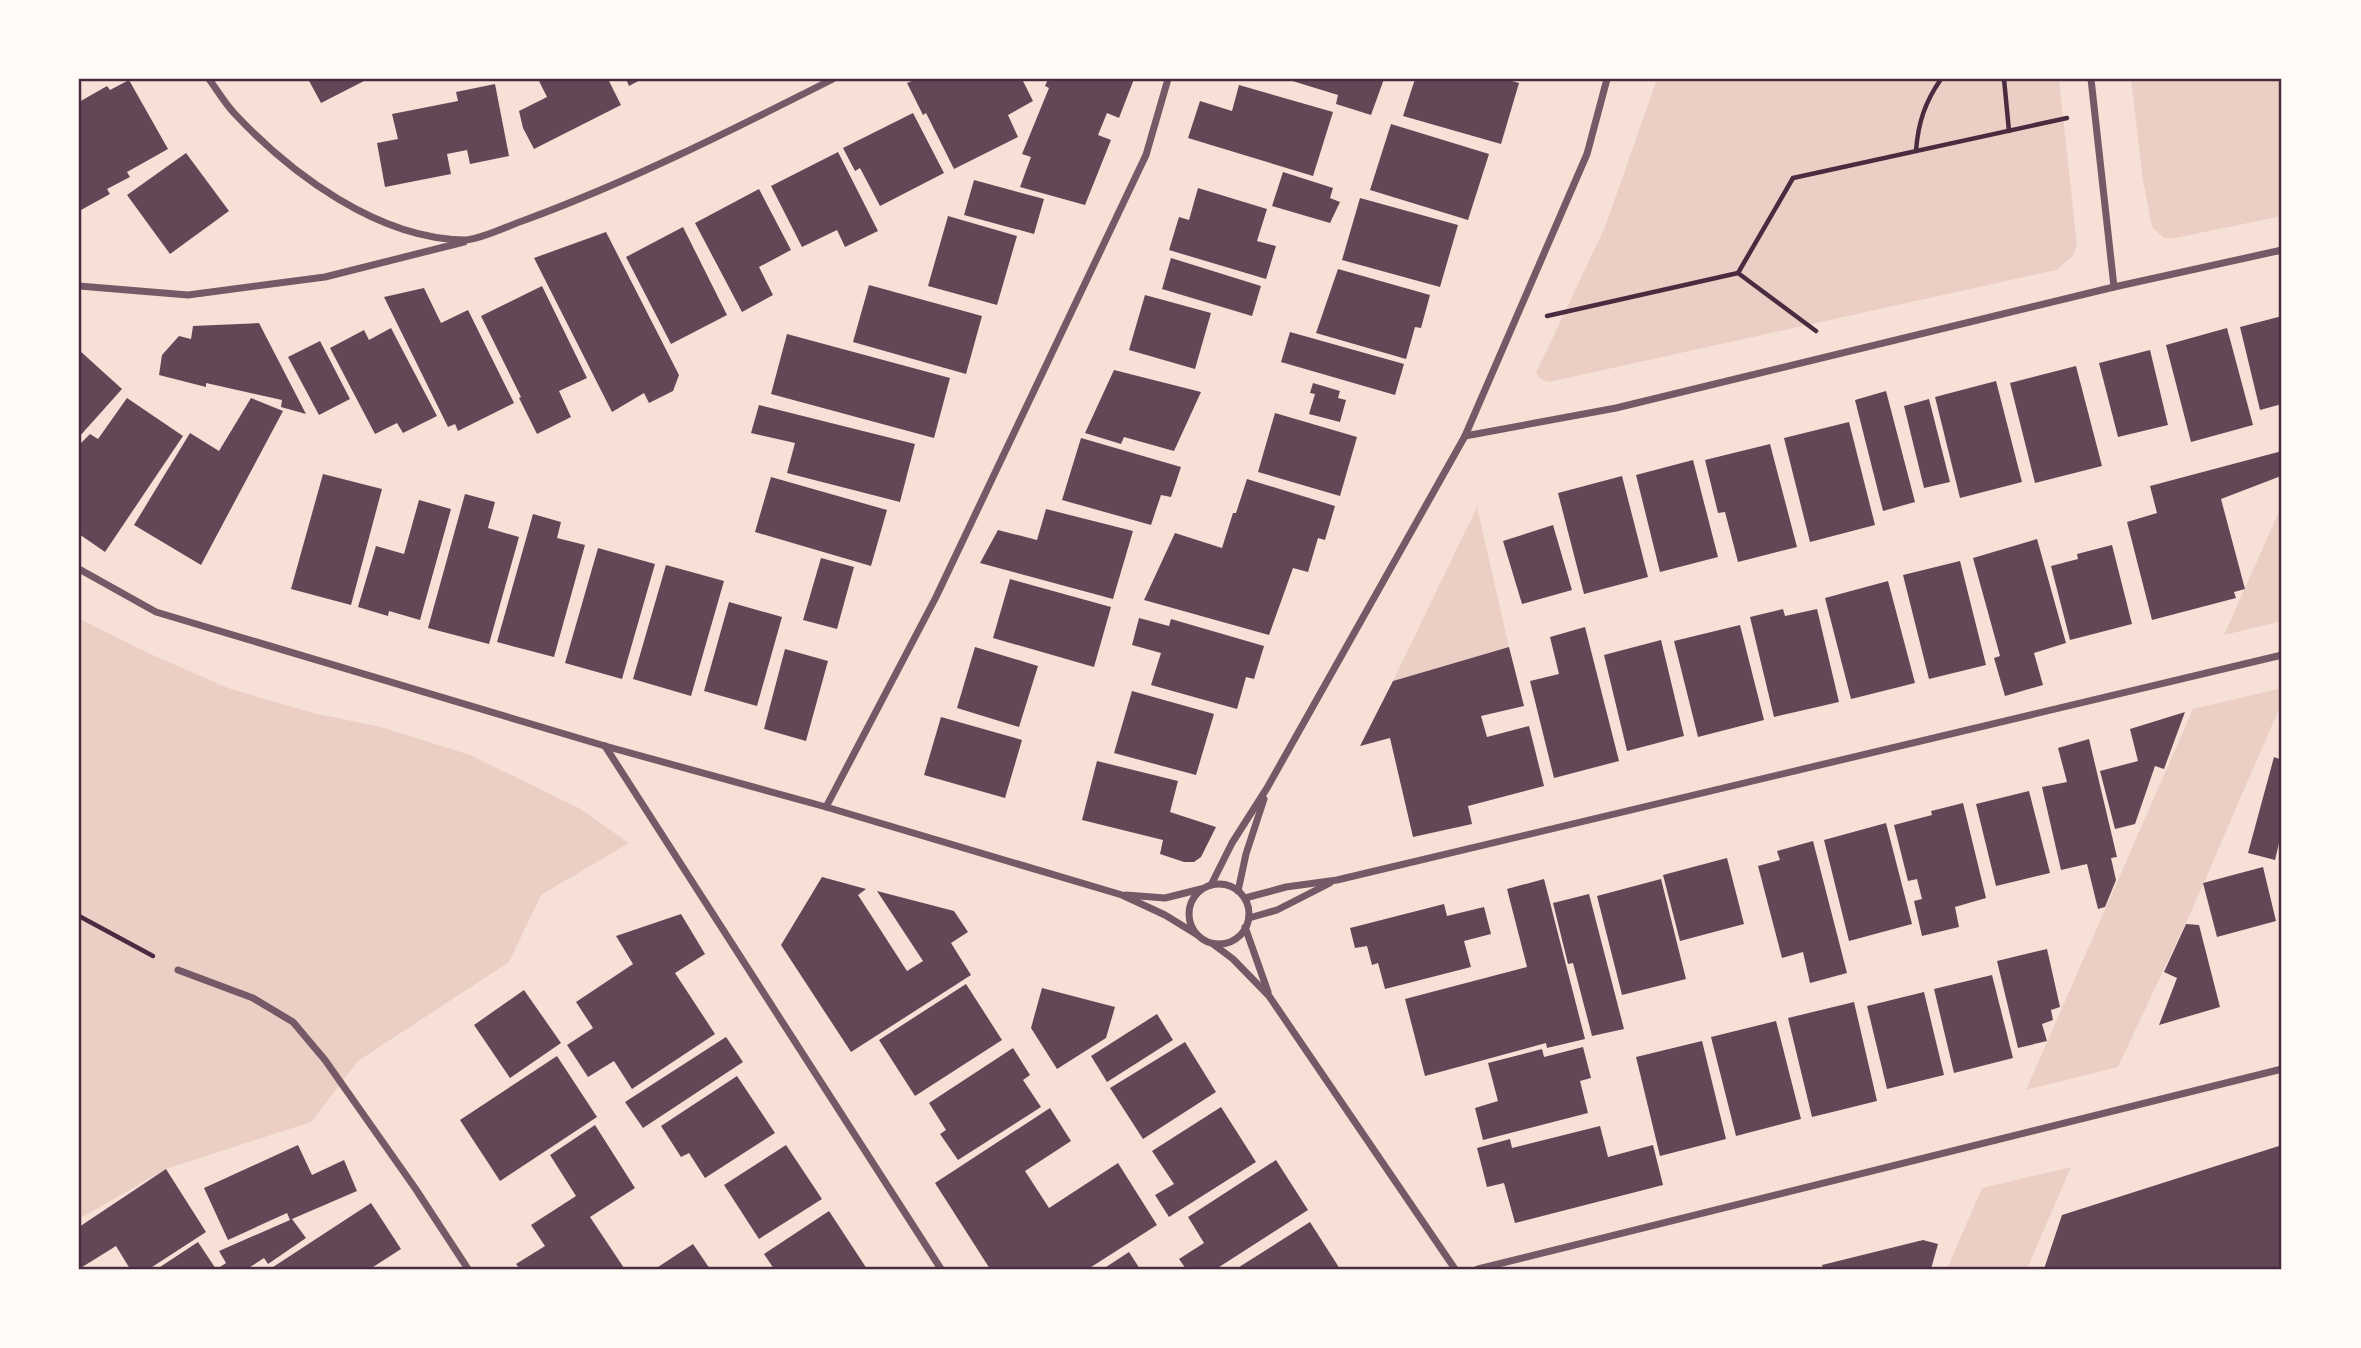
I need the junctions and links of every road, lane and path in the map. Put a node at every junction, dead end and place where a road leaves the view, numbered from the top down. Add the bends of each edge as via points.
1 (209, 79) edge
2 (833, 79) edge
3 (1168, 79) edge
4 (1607, 79) edge
5 (1941, 79) edge
6 (2004, 79) edge
7 (2091, 79) edge
8 (2095, 112) junction
9 (2009, 131) junction
10 (1916, 151) junction
11 (468, 240) junction
12 (2282, 250) edge
13 (1738, 273) junction
14 (79, 286) edge
15 (2115, 287) junction
16 (1513, 324) junction
17 (1842, 353) junction
18 (1465, 436) junction
19 (79, 569) edge
20 (2282, 655) edge
21 (605, 746) junction
22 (1267, 788) junction
23 (826, 807) junction
24 (1337, 880) junction
25 (1211, 885) junction
26 (1202, 889) junction
27 (1238, 891) junction
28 (1122, 895) junction
29 (1245, 898) junction
30 (79, 916) edge
31 (1249, 918) junction
32 (1245, 927) junction
33 (1196, 934) junction
34 (1213, 944) junction
35 (178, 970) joint
36 (1269, 996) junction
37 (2282, 1069) edge
38 (468, 1269) edge
39 (941, 1269) edge
40 (1455, 1269) edge
41 (1478, 1269) edge

1 - 11 street via 233,111 291,167 337,199 409,233
2 - 11 street via 591,196
3 - 23 street via 1135,180 936,597
4 - 16 street via 1587,154
5 - 10 path via 1924,108
6 - 9 path
7 - 8 street
8 - 9 path
8 - 15 street
9 - 10 path
10 - 13 path via 1793,178
11 - 14 street via 325,277 188,295
12 - 15 street
13 - 16 path
13 - 17 path
15 - 17 street
16 - 18 street
17 - 18 street via 1616,408
18 - 22 street
19 - 21 street via 156,612
20 - 24 street
21 - 23 street
21 - 39 street
22 - 25 street
22 - 27 street
23 - 28 street
24 - 29 street
24 - 31 street via 1277,910
25 - 26 street
25 - 27 street
26 - 28 street via 1165,898
26 - 33 street via 1190,905
27 - 29 street
28 - 33 street
29 - 31 street
30 - 35 path
31 - 32 street
32 - 34 street via 1232,940
32 - 36 street
33 - 34 street
34 - 36 street
35 - 38 street via 253,998 293,1022 325,1060
36 - 40 street
37 - 41 street

